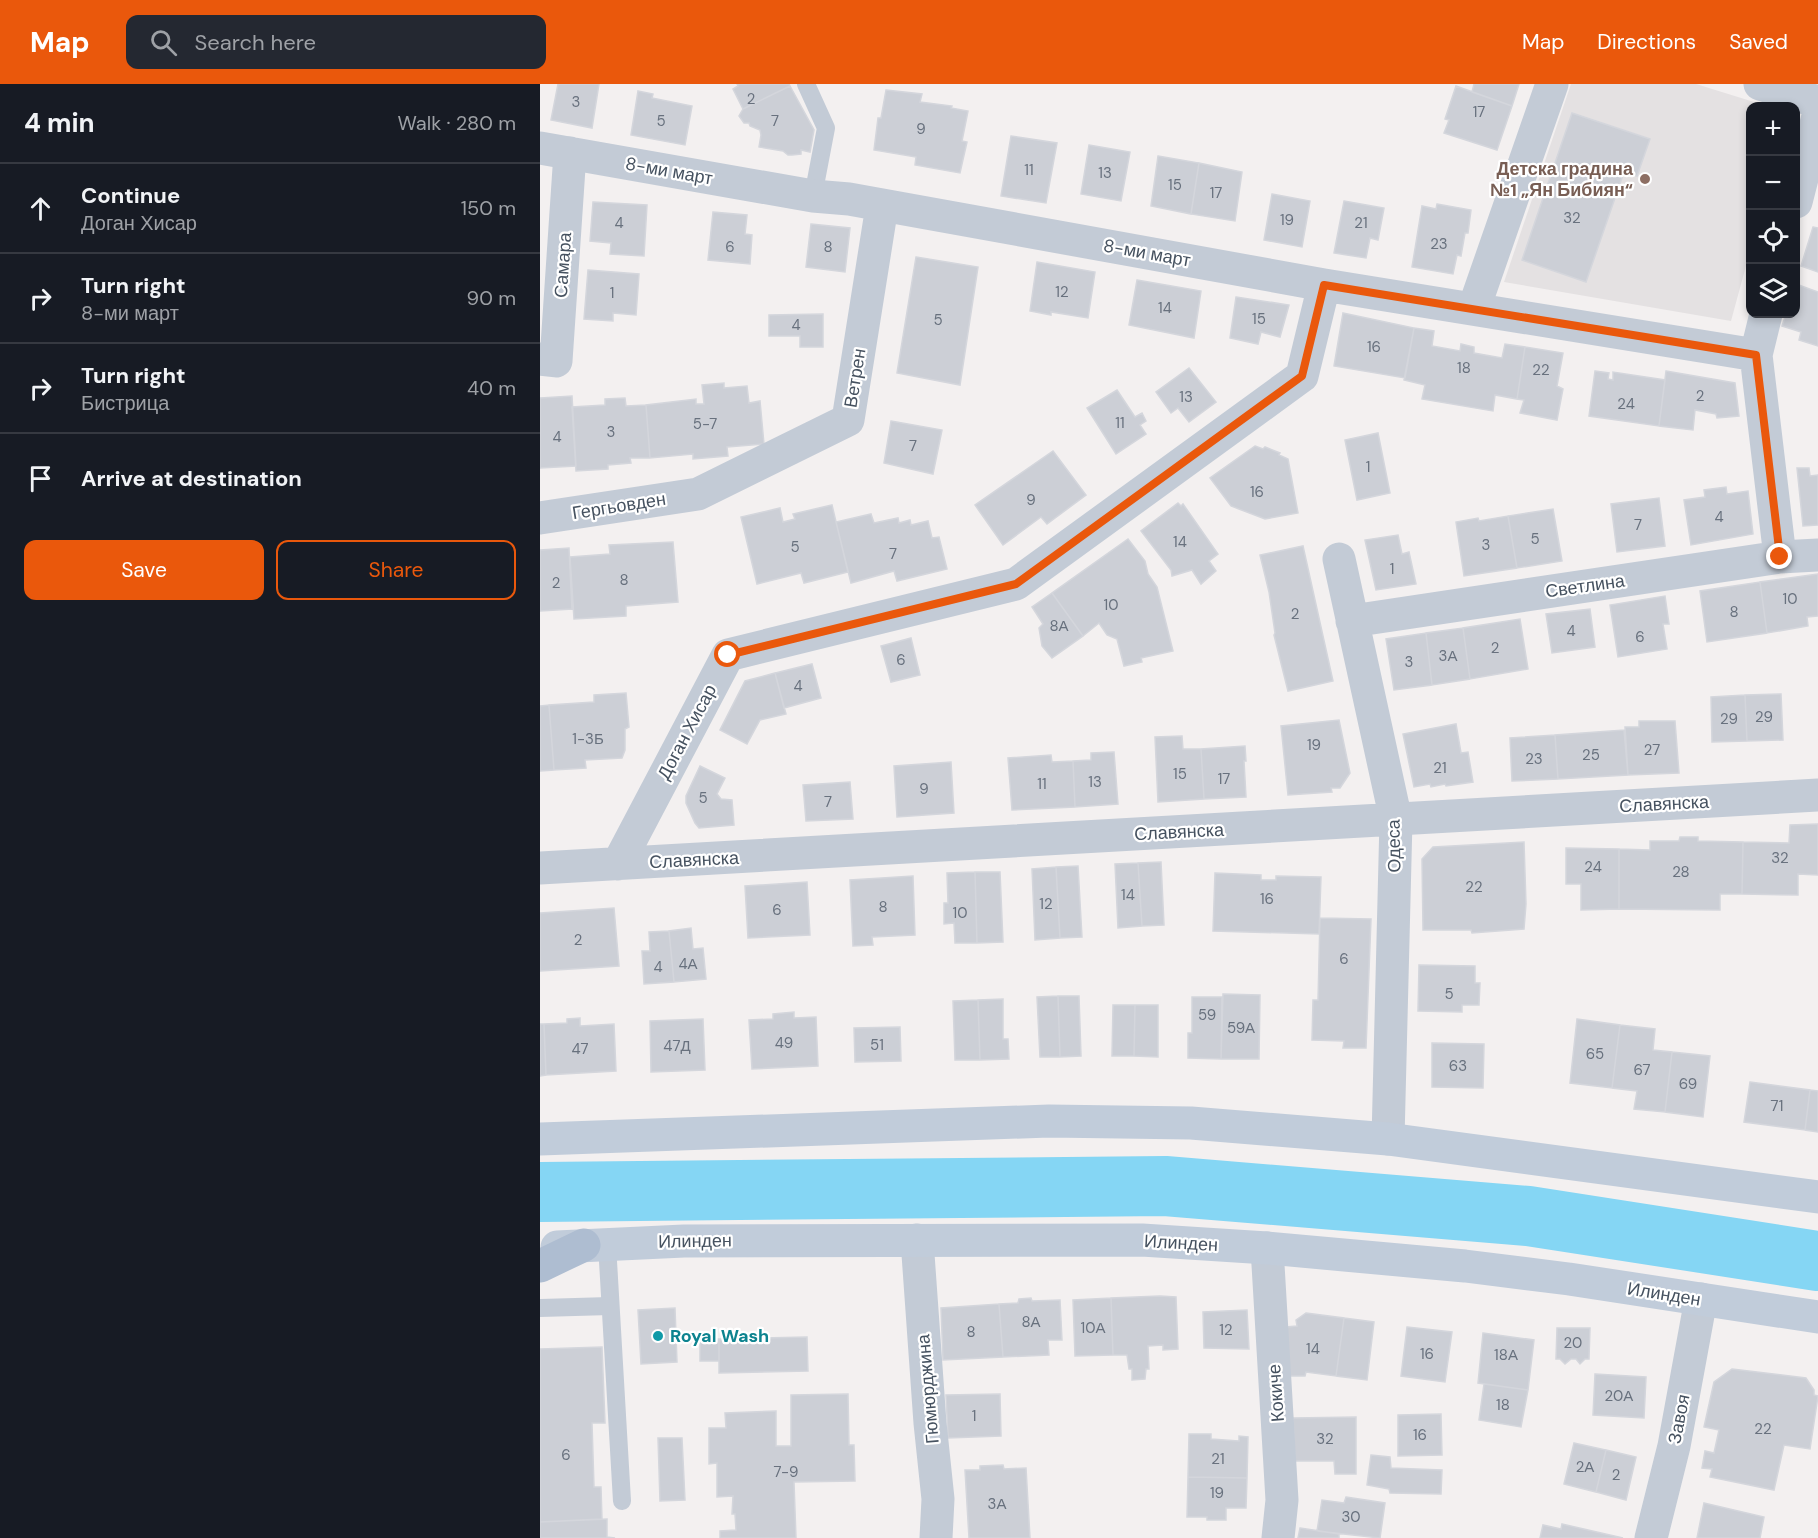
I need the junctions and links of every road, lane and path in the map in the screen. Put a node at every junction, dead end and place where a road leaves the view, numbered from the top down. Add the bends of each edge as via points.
1 (806, 84) edge
2 (1552, 84) edge
3 (1760, 84) edge
4 (1818, 102) edge
5 (1818, 116) edge
6 (555, 151) edge
7 (1800, 186) edge
8 (813, 196) junction
9 (882, 206) junction
10 (1324, 285) junction
11 (1474, 308) junction
12 (1765, 318) edge
13 (1756, 355) junction
14 (540, 359) edge
15 (698, 494) joint
16 (540, 518) edge
17 (1818, 555) edge
18 (1780, 557) junction
19 (1339, 559) dead end
20 (1352, 621) junction
21 (1818, 795) edge
22 (1396, 820) junction
23 (618, 864) junction
24 (540, 868) edge
25 (540, 1139) edge
26 (1389, 1139) junction
27 (1818, 1197) edge
28 (917, 1240) junction
29 (596, 1245) junction
30 (540, 1248) edge
31 (1267, 1248) junction
32 (540, 1266) edge
33 (1701, 1299) junction
34 (610, 1306) junction
35 (540, 1308) edge
36 (1818, 1317) edge
37 (622, 1501) dead end
38 (936, 1538) edge
39 (1278, 1538) edge
40 (1651, 1538) edge

1 - 8 lane via 826,128
2 - 11 street
3 - 4 street
5 - 7 street
6 - 8 street, 8-ми март
6 - 14 street, Самара via 556,361
8 - 9 street, 8-ми март
9 - 10 street, 8-ми март
9 - 15 street, Ветрен via 848,420
10 - 11 street, 8-ми март
10 - 23 street, Доган Хисар via 1302,376 1016,584 728,655
11 - 13 street, 8-ми март
12 - 13 street
13 - 18 street
15 - 16 street, Гергьовден
17 - 18 street, Светлина
18 - 20 street, Светлина
19 - 20 street, Одеса
20 - 22 street, Одеса
21 - 22 street, Славянска
22 - 23 street, Славянска
22 - 26 street, Одеса
23 - 24 street, Славянска
25 - 26 main road via 1049,1121 1191,1123
26 - 27 main road
28 - 29 main road, Илинден
28 - 31 main road, Илинден via 1142,1240
28 - 38 street, Гюмюрджина via 938,1499
29 - 30 main road, Илинден
29 - 32 main road
29 - 34 lane
31 - 33 main road, Илинден via 1465,1266
31 - 39 street, Кокиче via 1282,1500
33 - 36 main road, Илинден
33 - 40 street, Завоя via 1674,1446
34 - 35 lane
34 - 37 lane

